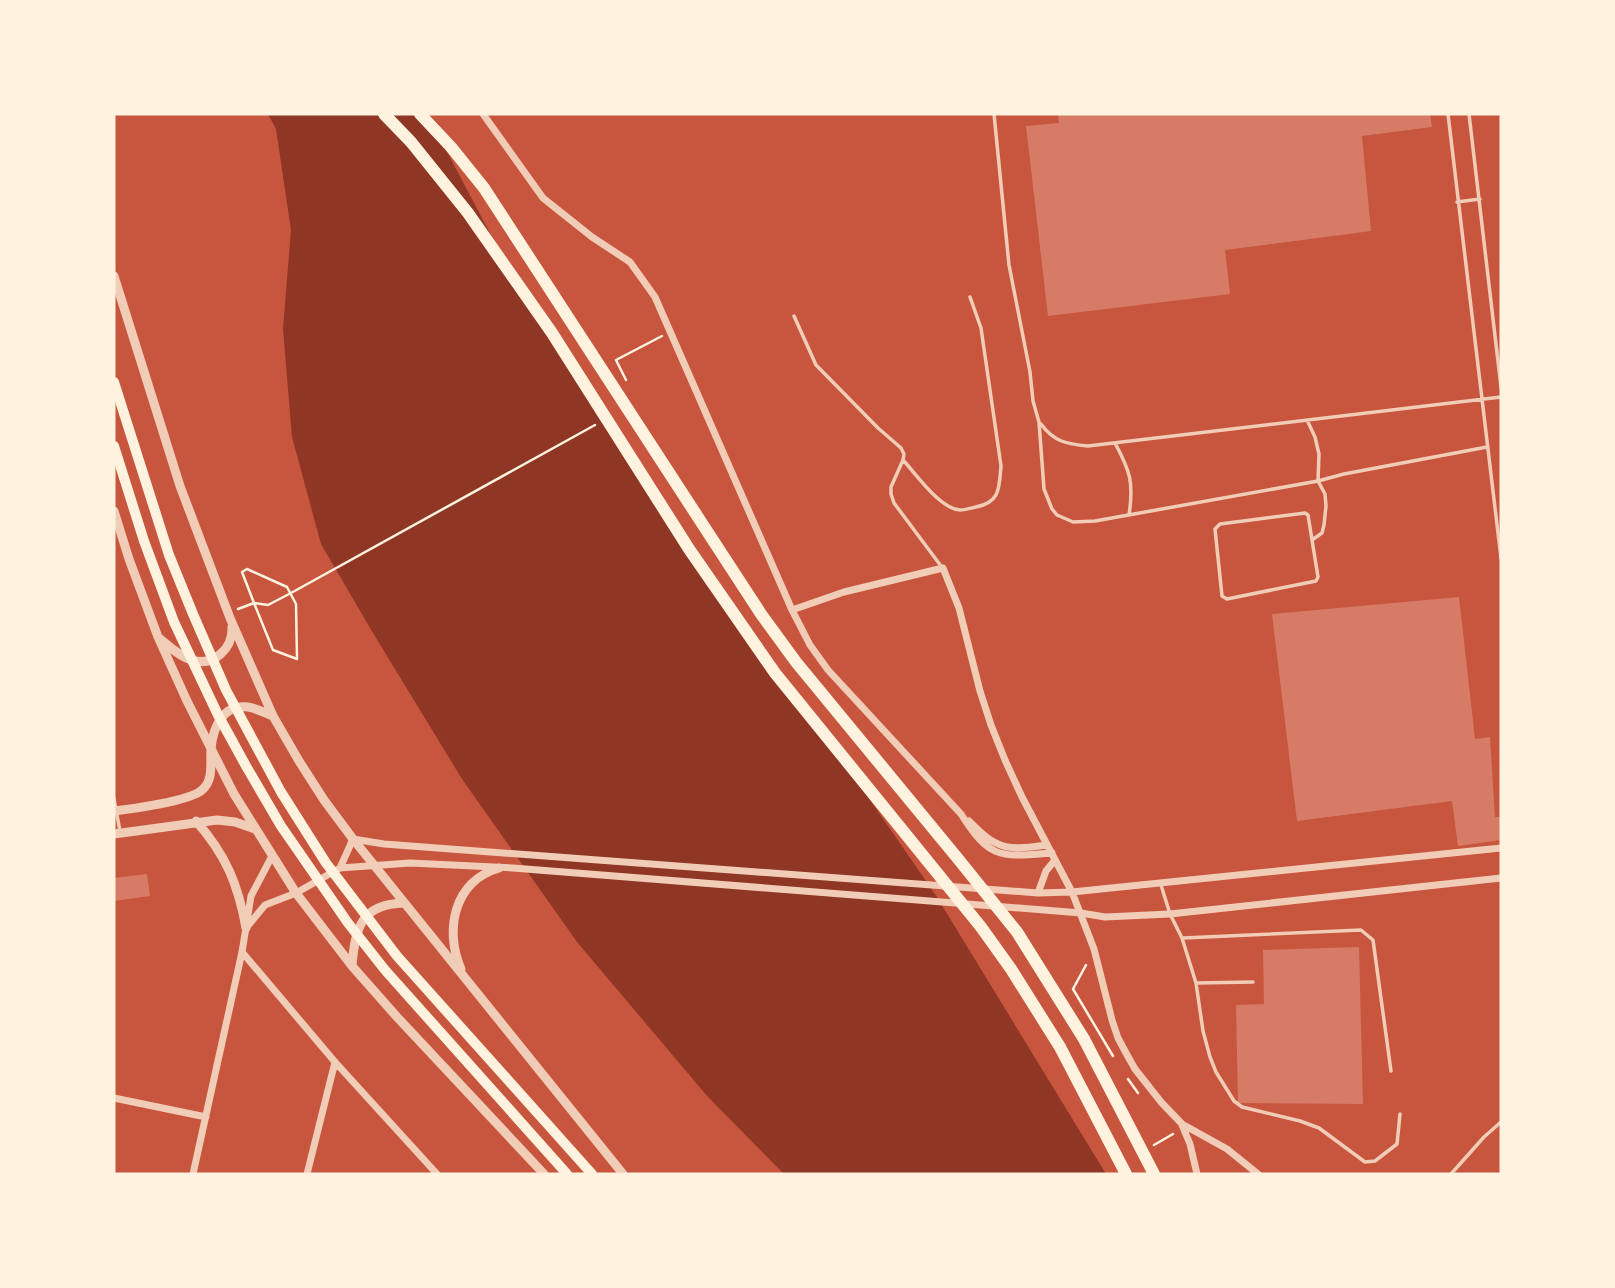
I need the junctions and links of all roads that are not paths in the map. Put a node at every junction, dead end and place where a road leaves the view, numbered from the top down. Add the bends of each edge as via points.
1 (384, 114) edge
2 (420, 114) edge
3 (994, 114) edge
4 (1447, 114) edge
5 (1469, 114) edge
6 (484, 115) edge
7 (1479, 199) junction
8 (1457, 202) junction
9 (114, 276) edge
10 (970, 297) dead end
11 (793, 316) dead end
12 (114, 382) edge
13 (1501, 387) edge
14 (1501, 397) edge
15 (1481, 399) junction
16 (1307, 420) junction
17 (1039, 422) junction
18 (1115, 443) junction
19 (114, 446) edge
20 (1488, 447) junction
21 (903, 460) junction
22 (1318, 481) junction
23 (114, 511) edge
24 (1129, 515) junction
25 (1312, 540) junction
26 (1501, 558) edge
27 (943, 568) junction
28 (792, 610) junction
29 (229, 615) junction
30 (158, 637) junction
31 (273, 716) junction
32 (211, 747) junction
33 (114, 799) edge
34 (116, 811) edge
35 (961, 814) junction
36 (196, 821) junction
37 (255, 829) junction
38 (117, 833) edge
39 (353, 839) junction
40 (1047, 845) junction
41 (1501, 848) edge
42 (272, 856) junction
43 (1053, 856) junction
44 (373, 864) junction
45 (340, 868) junction
46 (499, 868) junction
47 (1501, 878) edge
48 (1160, 883) junction
49 (1072, 892) junction
50 (296, 893) junction
51 (1038, 893) junction
52 (404, 903) junction
53 (1081, 913) junction
54 (1170, 914) junction
55 (246, 928) junction
56 (1182, 938) junction
57 (242, 952) junction
58 (352, 965) junction
59 (466, 980) junction
60 (1253, 982) dead end
61 (1196, 983) junction
62 (335, 1062) junction
63 (1391, 1072) dead end
64 (114, 1098) edge
65 (1400, 1114) dead end
66 (206, 1116) junction
67 (1501, 1122) edge
68 (1182, 1124) junction
69 (193, 1174) edge
70 (307, 1174) edge
71 (437, 1174) edge
72 (544, 1174) edge
73 (567, 1174) edge
74 (592, 1174) edge
75 (623, 1174) edge
76 (1126, 1174) edge
77 (1154, 1174) edge
78 (1197, 1174) edge
79 (1258, 1174) edge
80 (1451, 1174) edge

1 - 76 highway via 476,224 552,332 689,549 775,673 996,948 1060,1047
2 - 77 highway via 484,188 796,662 1017,932 1084,1039
3 - 17 lane via 1009,265
4 - 8 lane
5 - 7 lane
6 - 28 street via 543,198 630,262 655,297
7 - 8 lane
7 - 13 lane
8 - 15 lane
9 - 29 street via 180,486
10 - 21 lane via 981,328 1001,466 996,496 989,504 950,508
11 - 21 lane via 816,365 901,448
12 - 74 main road via 169,555 193,614 226,690 281,792 326,863 397,956
14 - 15 lane
15 - 16 lane
15 - 20 lane
16 - 18 lane
16 - 22 lane via 1319,454
17 - 18 lane via 1060,441 1088,446
17 - 24 lane via 1044,489 1052,509 1073,522
18 - 24 lane via 1130,479
19 - 73 main road via 174,622 218,715 281,826 385,970
20 - 22 lane
20 - 26 lane
21 - 27 lane via 891,486 894,503
22 - 24 lane
22 - 25 lane via 1326,506 1322,533
23 - 30 street
25 - 25 lane via 1305,513 1220,524 1215,529 1222,596 1227,599 1316,581
27 - 28 street
27 - 40 street via 1000,748
28 - 35 street via 828,670
29 - 30 street via 230,642 214,659 191,660
29 - 31 street
30 - 32 street
31 - 32 street via 250,707 228,710 216,725
31 - 39 street
32 - 34 street via 211,773 202,790 176,800
32 - 37 street
33 - 34 lane
34 - 38 lane
35 - 40 street via 998,845
35 - 43 street via 996,853
36 - 37 street via 235,822
36 - 38 street
36 - 55 street via 230,873
37 - 42 street
39 - 44 street
39 - 45 street
39 - 51 street
40 - 43 street
41 - 48 street
42 - 50 street
42 - 55 street via 251,896
43 - 49 street
43 - 51 street
44 - 45 street
44 - 46 street
44 - 52 street
45 - 50 street
46 - 53 street
46 - 59 street via 478,878 457,907 453,943
47 - 54 street
48 - 49 street
48 - 54 lane
49 - 51 street
49 - 53 street
50 - 55 street via 265,905
50 - 58 street
52 - 58 street via 389,903 364,919 356,931
52 - 59 street
53 - 54 street via 1105,917
53 - 68 street via 1118,1038 1135,1069
54 - 56 lane
55 - 57 street
56 - 61 lane
56 - 63 lane via 1361,930 1373,940
57 - 62 street
57 - 66 street
58 - 72 street
59 - 75 street
60 - 61 lane
61 - 65 lane via 1210,1057 1234,1101 1242,1107 1319,1128 1365,1163 1376,1161 1397,1144
62 - 70 street
62 - 71 street
64 - 66 street
66 - 69 street
67 - 80 lane
68 - 78 street
68 - 79 street via 1227,1149

